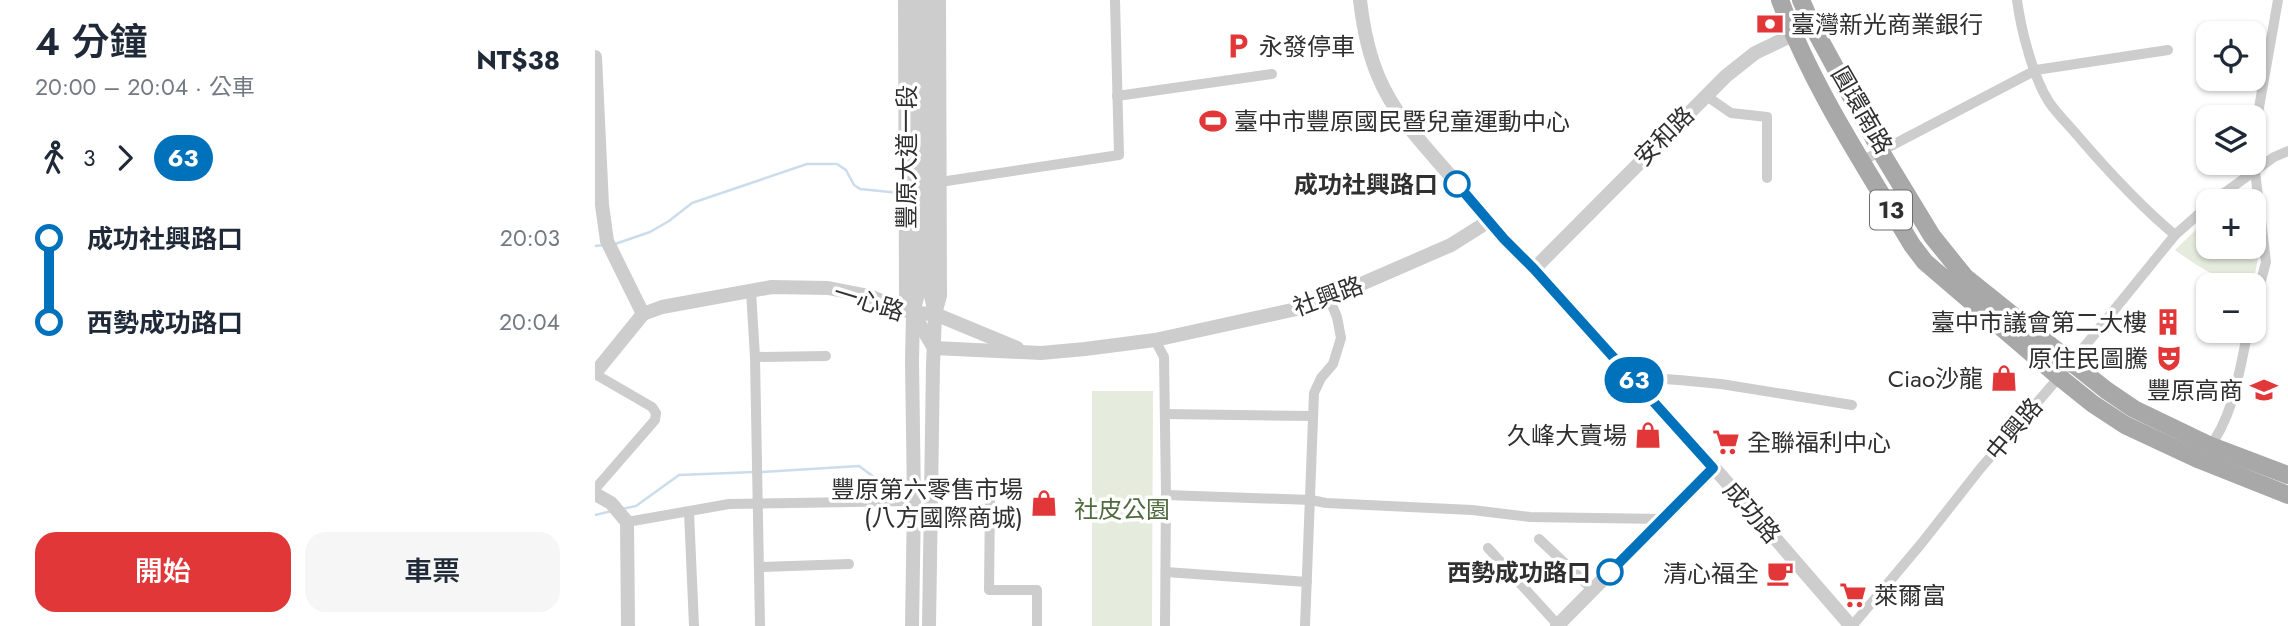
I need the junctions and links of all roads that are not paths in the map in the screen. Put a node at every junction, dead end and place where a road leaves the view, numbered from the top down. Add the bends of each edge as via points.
1 (905, 0) edge
2 (915, 0) edge
3 (928, 0) edge
4 (939, 0) edge
5 (1115, 0) edge
6 (1360, 0) edge
7 (1780, 0) edge
8 (1801, 0) edge
9 (2017, 0) edge
10 (2278, 0) edge
11 (1812, 26) junction
12 (1793, 35) junction
13 (2168, 50) dead end
14 (595, 57) edge
15 (2036, 70) junction
16 (1272, 74) dead end
17 (1705, 95) junction
18 (1117, 96) junction
19 (2259, 105) edge
20 (2288, 151) edge
21 (1880, 152) junction
22 (1862, 161) junction
23 (2266, 161) edge
24 (2243, 175) edge
25 (2255, 175) edge
26 (1767, 178) dead end
27 (940, 182) junction
28 (2227, 189) edge
29 (2196, 216) edge
30 (1489, 221) junction
31 (2175, 235) junction
32 (923, 258) junction
33 (1534, 269) junction
34 (2263, 273) edge
35 (751, 291) junction
36 (1329, 299) junction
37 (913, 313) junction
38 (643, 314) junction
39 (935, 314) junction
40 (1155, 340) junction
41 (2245, 343) edge
42 (934, 348) junction
43 (1027, 352) junction
44 (826, 356) dead end
45 (755, 357) junction
46 (2072, 362) junction
47 (595, 374) edge
48 (2058, 376) junction
49 (1638, 384) junction
50 (1852, 405) dead end
51 (1165, 414) junction
52 (1312, 416) junction
53 (2206, 453) junction
54 (1713, 468) junction
55 (2288, 475) edge
56 (595, 492) edge
57 (1166, 495) junction
58 (2288, 495) edge
59 (990, 499) dead end
60 (1311, 500) junction
61 (914, 501) junction
62 (758, 503) junction
63 (689, 512) junction
64 (1662, 519) junction
65 (627, 522) junction
66 (1539, 539) dead end
67 (1488, 548) dead end
68 (849, 564) dead end
69 (759, 567) junction
70 (1166, 572) junction
71 (1307, 582) junction
72 (1593, 590) junction
73 (628, 626) edge
74 (694, 626) edge
75 (760, 626) edge
76 (912, 626) edge
77 (929, 626) edge
78 (1037, 626) edge
79 (1165, 626) edge
80 (1305, 626) edge
81 (1557, 626) edge
82 (1851, 626) edge

1 - 37 street, 豐原大道一段 via 906,296
2 - 32 street
3 - 32 street
4 - 27 street, 豐原大道一段
5 - 18 street
6 - 30 street, 成功路 via 1372,59 1400,116
7 - 12 main road, 圓環南路 / 13
8 - 11 main road, 圓環南路 / 13
9 - 15 street
10 - 19 street
11 - 12 street, 安和路
11 - 21 main road, 圓環南路 / 13
12 - 17 street, 安和路 via 1755,53
12 - 22 main road, 圓環南路 / 13
13 - 15 street
14 - 38 street via 607,241
15 - 21 street
15 - 31 street via 2049,103
16 - 18 street
17 - 26 street via 1731,113 1767,117
17 - 33 street, 安和路
18 - 27 street via 1119,155
20 - 23 street
21 - 22 street
21 - 46 main road, 圓環南路 / 13 via 1932,236 1965,278
22 - 48 main road, 圓環南路 / 13 via 1925,262
24 - 28 street
25 - 34 street via 2266,262
27 - 39 street, 豐原大道一段 via 940,296
29 - 31 street, 中興路
30 - 33 street, 成功路
30 - 36 street, 社興路 via 1451,245
31 - 46 street, 中興路
32 - 37 street, 豐原大道一段
32 - 39 street, 豐原大道一段
33 - 49 street, 成功路
35 - 37 street, 一心路 via 828,288 869,296
35 - 38 street, 一心路
35 - 45 street
36 - 40 street, 社興路
36 - 52 street via 1341,338 1333,364 1314,393
37 - 39 street
37 - 42 street, 一心路
37 - 61 street, 豐原大道一段
38 - 47 street
39 - 42 street, 豐原大道一段
39 - 43 street
40 - 43 street
40 - 51 street via 1164,358
41 - 53 street via 2221,432
42 - 43 street
42 - 77 street, 豐原大道一段
44 - 45 street
45 - 62 street
46 - 48 street, 中興路
46 - 53 main road, 圓環南路 / 13 via 2106,390
47 - 56 street via 656,413
48 - 53 main road, 圓環南路 / 13 via 2125,425
48 - 82 street, 中興路
49 - 50 street via 1649,378 1721,384
49 - 54 street, 成功路
51 - 52 street
51 - 57 street
52 - 60 street
53 - 55 main road, 圓環南路 / 13
53 - 58 main road, 圓環南路 / 13
54 - 64 street
54 - 82 street, 成功路
56 - 65 street
57 - 60 street
57 - 70 street
59 - 78 street via 989,590 1037,590
60 - 64 street via 1530,517
60 - 71 street
61 - 62 street
61 - 76 street, 豐原大道一段
62 - 63 street
62 - 69 street
63 - 65 street
63 - 74 street
64 - 72 street
65 - 73 street
66 - 72 street
67 - 81 street
68 - 69 street
69 - 75 street
70 - 71 street
70 - 79 street
71 - 80 street
72 - 81 street

